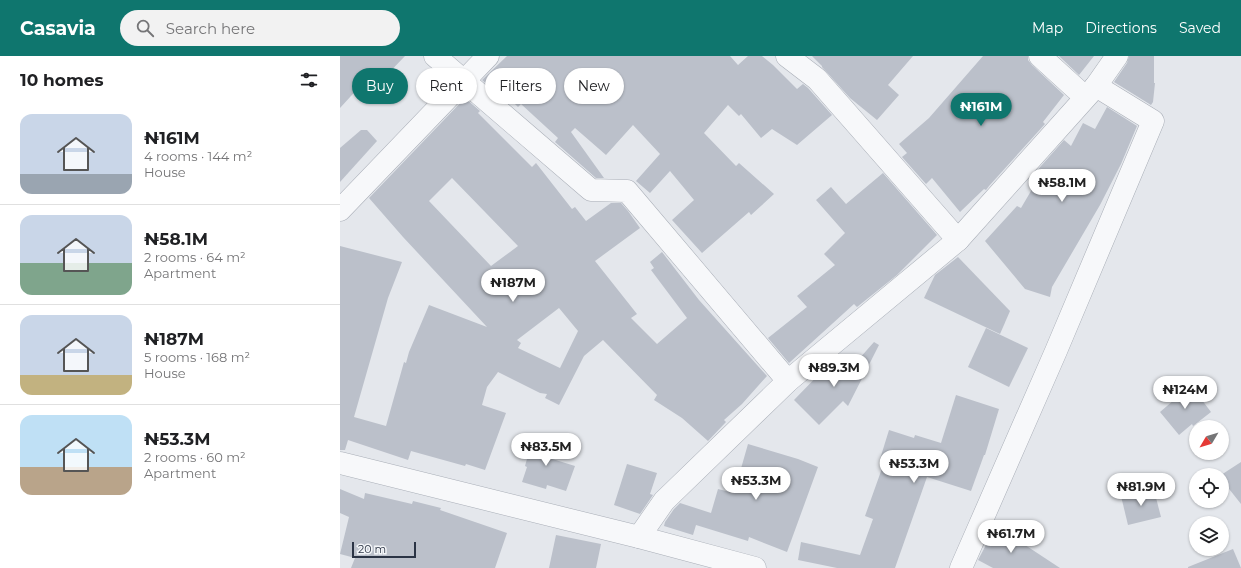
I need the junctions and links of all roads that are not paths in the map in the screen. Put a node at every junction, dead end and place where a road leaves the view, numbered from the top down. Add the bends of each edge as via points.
1 (435, 56) edge
2 (488, 56) edge
3 (787, 56) edge
4 (1040, 56) edge
5 (1117, 56) edge
6 (448, 68) edge
7 (476, 68) edge
8 (1091, 92) junction
9 (477, 93) edge
10 (441, 104) edge
11 (340, 210) edge
12 (958, 240) junction
13 (788, 381) junction
14 (340, 463) edge
15 (639, 537) junction
16 (754, 568) edge
17 (961, 568) edge

1 - 6 street
2 - 7 street
3 - 12 street via 817,79
4 - 8 street
5 - 8 street
8 - 12 street
8 - 17 street via 1153,121 1056,352
9 - 13 street via 591,190 627,191
10 - 11 street
12 - 13 street
13 - 15 street via 664,501
14 - 15 street
15 - 16 street

